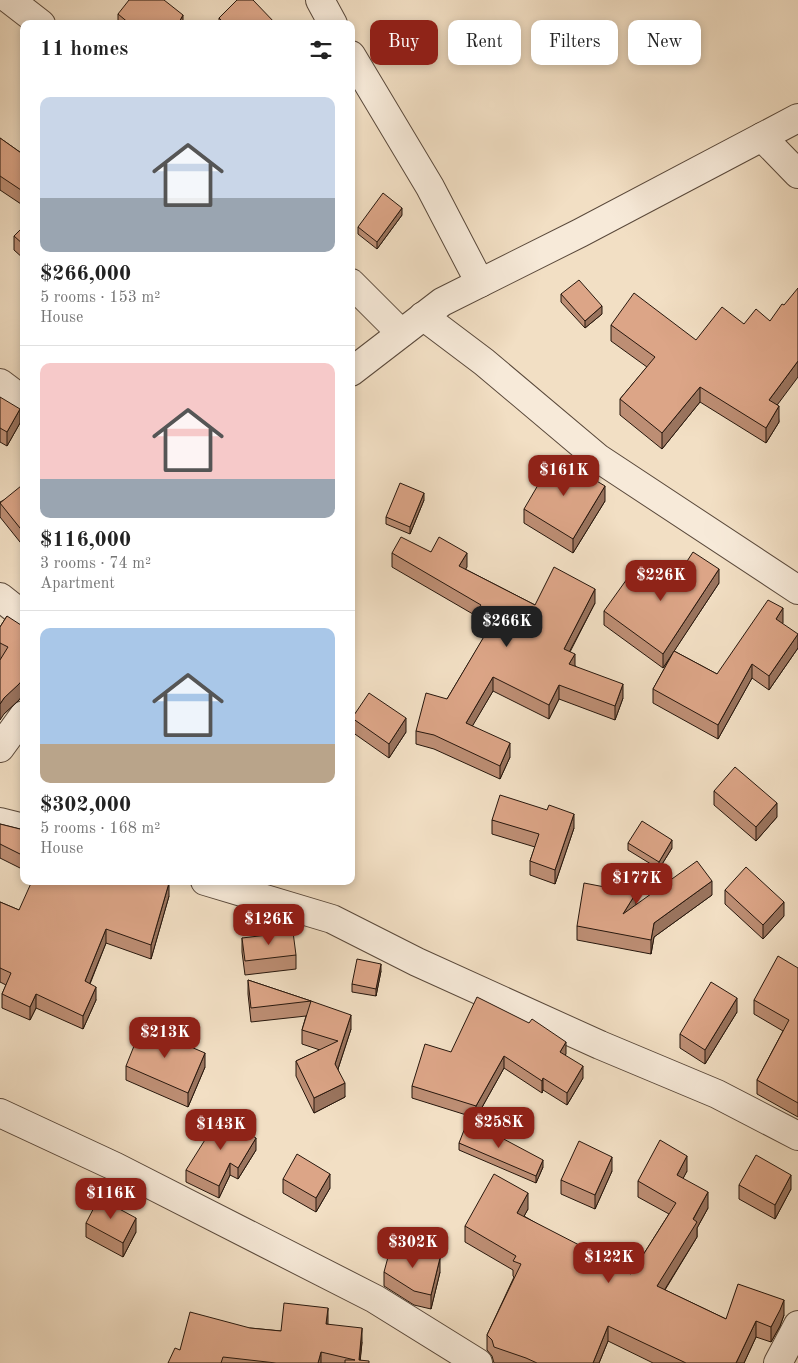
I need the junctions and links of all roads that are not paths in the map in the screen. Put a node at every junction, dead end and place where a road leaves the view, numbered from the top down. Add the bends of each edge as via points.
1 (10, 0) edge
2 (320, 0) edge
3 (36, 20) edge
4 (331, 20) edge
5 (355, 62) edge
6 (798, 118) edge
7 (762, 138) junction
8 (798, 174) edge
9 (480, 283) junction
10 (355, 287) edge
11 (423, 316) junction
12 (401, 334) junction
13 (355, 369) edge
14 (0, 383) edge
15 (20, 398) edge
16 (798, 590) edge
17 (0, 597) edge
18 (20, 613) edge
19 (20, 720) edge
20 (0, 748) edge
21 (0, 822) edge
22 (20, 827) edge
23 (218, 885) edge
24 (0, 1113) edge
25 (798, 1136) edge
26 (798, 1325) edge
27 (478, 1363) edge
28 (778, 1363) edge

1 - 3 street
2 - 4 street
5 - 9 street via 430,187
6 - 7 street
7 - 8 street
7 - 9 street
9 - 11 street via 442,302
10 - 12 street
11 - 12 street
11 - 16 street via 484,362 598,458
12 - 13 street
14 - 15 street
17 - 18 street
19 - 20 street
21 - 22 street
23 - 25 street via 332,920 556,1025 717,1094
24 - 27 street via 125,1171 358,1290
26 - 28 street

